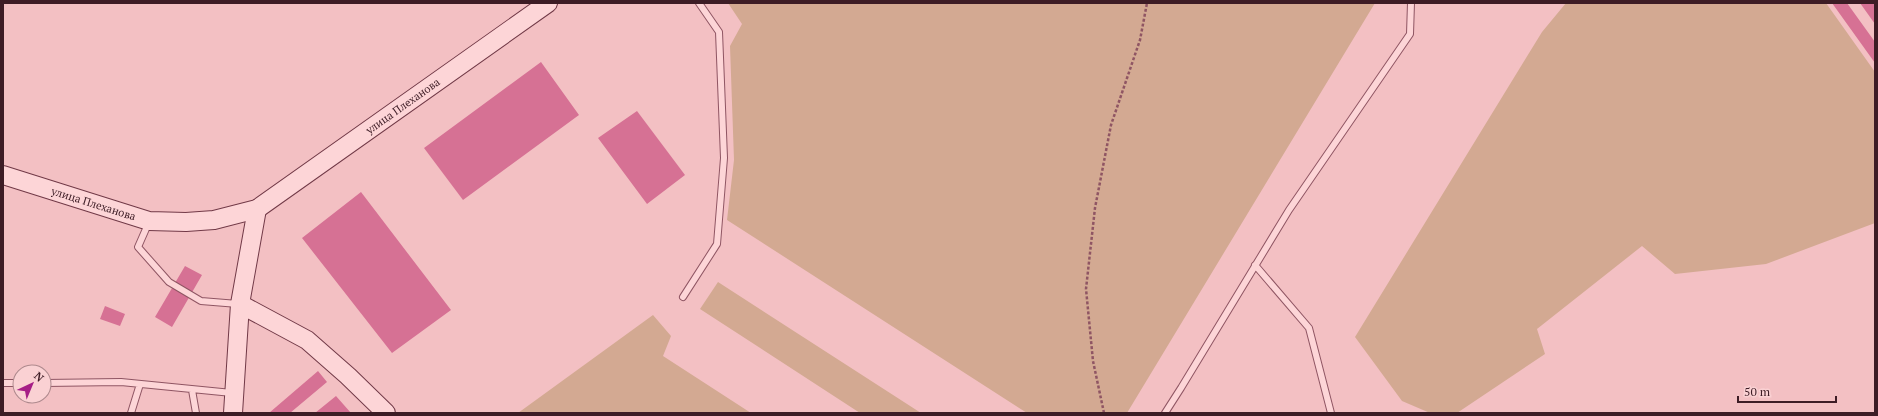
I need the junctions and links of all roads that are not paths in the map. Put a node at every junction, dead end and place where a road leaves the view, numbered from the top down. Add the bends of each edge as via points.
1 (548, 3) edge
2 (699, 3) edge
3 (1411, 3) edge
4 (3, 175) edge
5 (257, 209) junction
6 (150, 221) junction
7 (1255, 265) junction
8 (683, 297) dead end
9 (240, 304) junction
10 (52, 383) edge
11 (140, 384) junction
12 (192, 390) junction
13 (234, 394) junction
14 (131, 413) edge
15 (196, 413) edge
16 (233, 413) edge
17 (386, 413) edge
18 (1165, 413) edge
19 (1331, 413) edge

1 - 5 main road, улица Плеханова
2 - 8 lane via 719,32 724,158 717,244
3 - 7 lane via 1410,34 1289,210
4 - 6 main road, улица Плеханова
5 - 6 main road, улица Плеханова via 214,220
5 - 9 main road
6 - 9 lane via 138,247 169,282 201,301
7 - 18 lane
7 - 19 lane via 1309,328
9 - 13 main road
9 - 17 main road via 307,340
10 - 11 lane
11 - 12 lane
11 - 14 lane
12 - 13 lane
12 - 15 lane
13 - 16 main road

